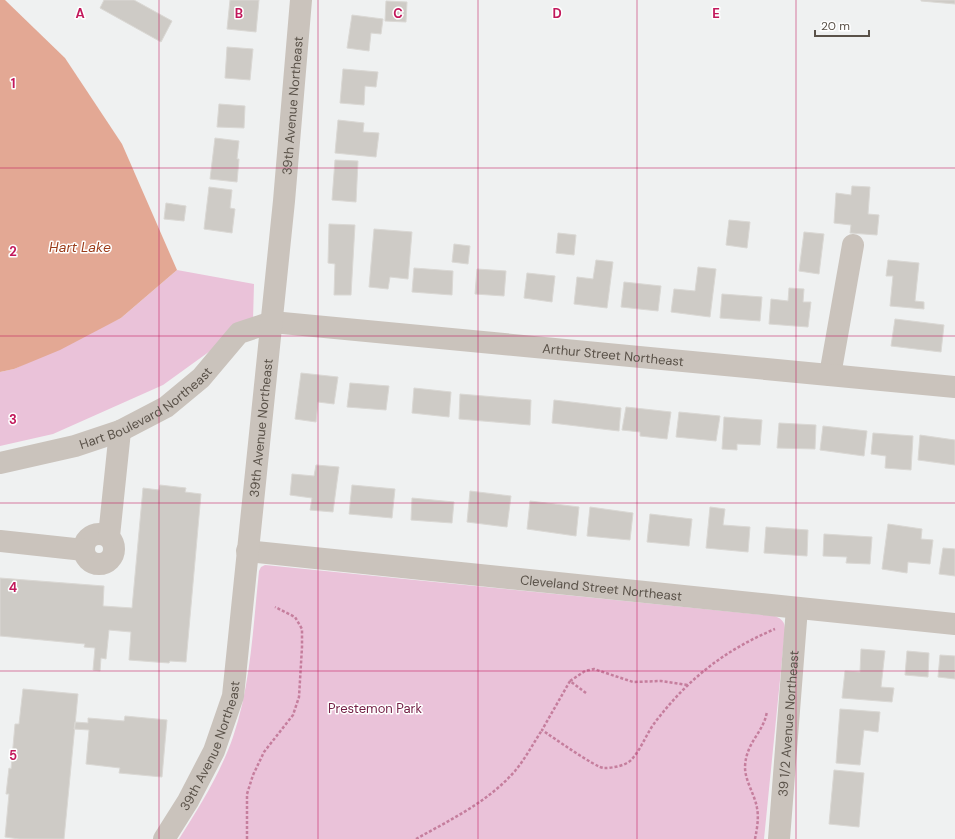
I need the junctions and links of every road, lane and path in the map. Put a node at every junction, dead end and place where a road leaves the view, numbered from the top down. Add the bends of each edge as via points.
1 (301, 0) edge
2 (852, 245) dead end
3 (272, 322) junction
4 (830, 375) junction
5 (955, 387) edge
6 (120, 431) junction
7 (0, 463) edge
8 (0, 541) edge
9 (248, 551) junction
10 (275, 606) dead end
11 (797, 608) junction
12 (955, 624) edge
13 (776, 629) junction
14 (775, 636) dead end
15 (570, 681) junction
16 (688, 685) junction
17 (586, 693) dead end
18 (768, 708) dead end
19 (542, 730) junction
20 (164, 839) edge
21 (247, 839) edge
22 (416, 839) edge
23 (755, 839) edge
24 (779, 839) edge

1 - 3 street, 39th Avenue Northeast
2 - 4 street
3 - 4 street, Arthur Street Northeast
3 - 6 street, Hart Boulevard Northeast via 239,333 201,378 166,407
3 - 9 street, 39th Avenue Northeast
4 - 5 street, Arthur Street Northeast
6 - 7 street, Hart Boulevard Northeast via 75,446
6 - 8 street via 109,536 115,550 111,559 97,564 88,559 84,550
9 - 11 street, Cleveland Street Northeast
9 - 20 street, 39th Avenue Northeast via 232,696 214,751 188,801
10 - 21 path via 295,617 302,629 299,698 293,715 264,752 253,775 247,794
11 - 12 street, Cleveland Street Northeast
11 - 13 path
11 - 24 street, 39 1/2 Avenue Northeast
13 - 14 path
13 - 16 path via 748,641 712,662
15 - 16 path via 585,671 594,669 633,682 661,681
15 - 17 path
15 - 19 path
16 - 19 path via 655,721 632,759 626,764 600,767
18 - 23 path via 764,722 749,745 746,756 745,769 757,809
19 - 22 path via 516,771 504,782 476,804

